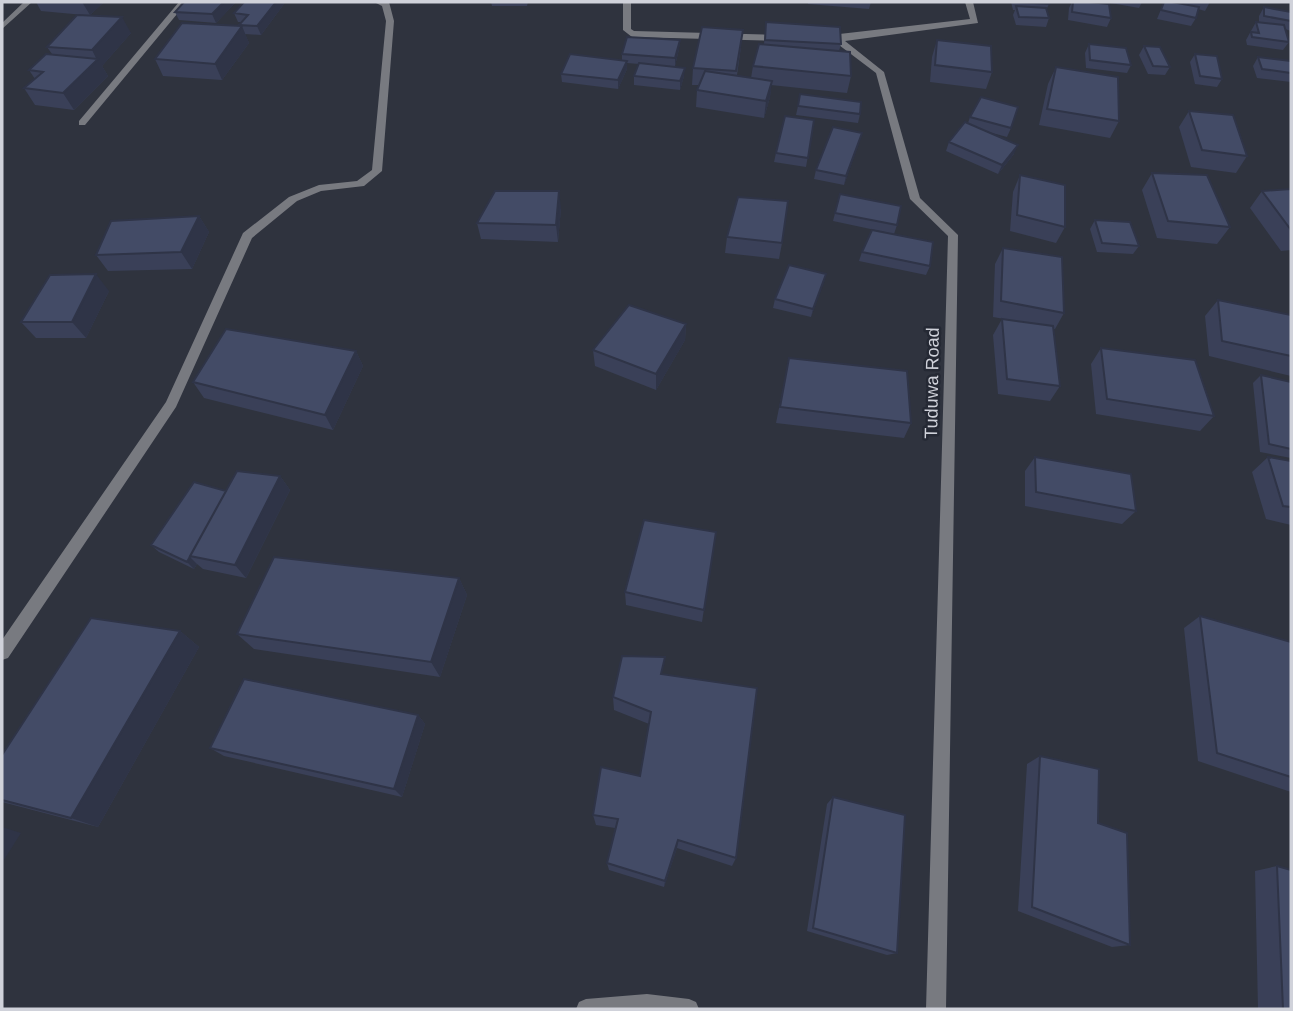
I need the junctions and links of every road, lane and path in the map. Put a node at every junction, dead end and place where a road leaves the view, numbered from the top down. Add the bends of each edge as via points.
1 (28, 2) edge
2 (183, 2) edge
3 (378, 2) edge
4 (626, 2) edge
5 (969, 2) edge
6 (2, 27) edge
7 (837, 39) junction
8 (82, 123) dead end
9 (2, 653) edge
10 (586, 1009) edge
11 (689, 1009) edge
12 (936, 1009) edge

1 - 6 street
2 - 8 street
3 - 9 street via 386,4 390,21 377,171 360,184 319,188 293,198 247,236 171,404
4 - 7 street via 627,30 632,34
5 - 7 street via 975,21
7 - 12 street, Tuduwa Road via 880,72 915,199 953,235
10 - 11 street via 647,1004

